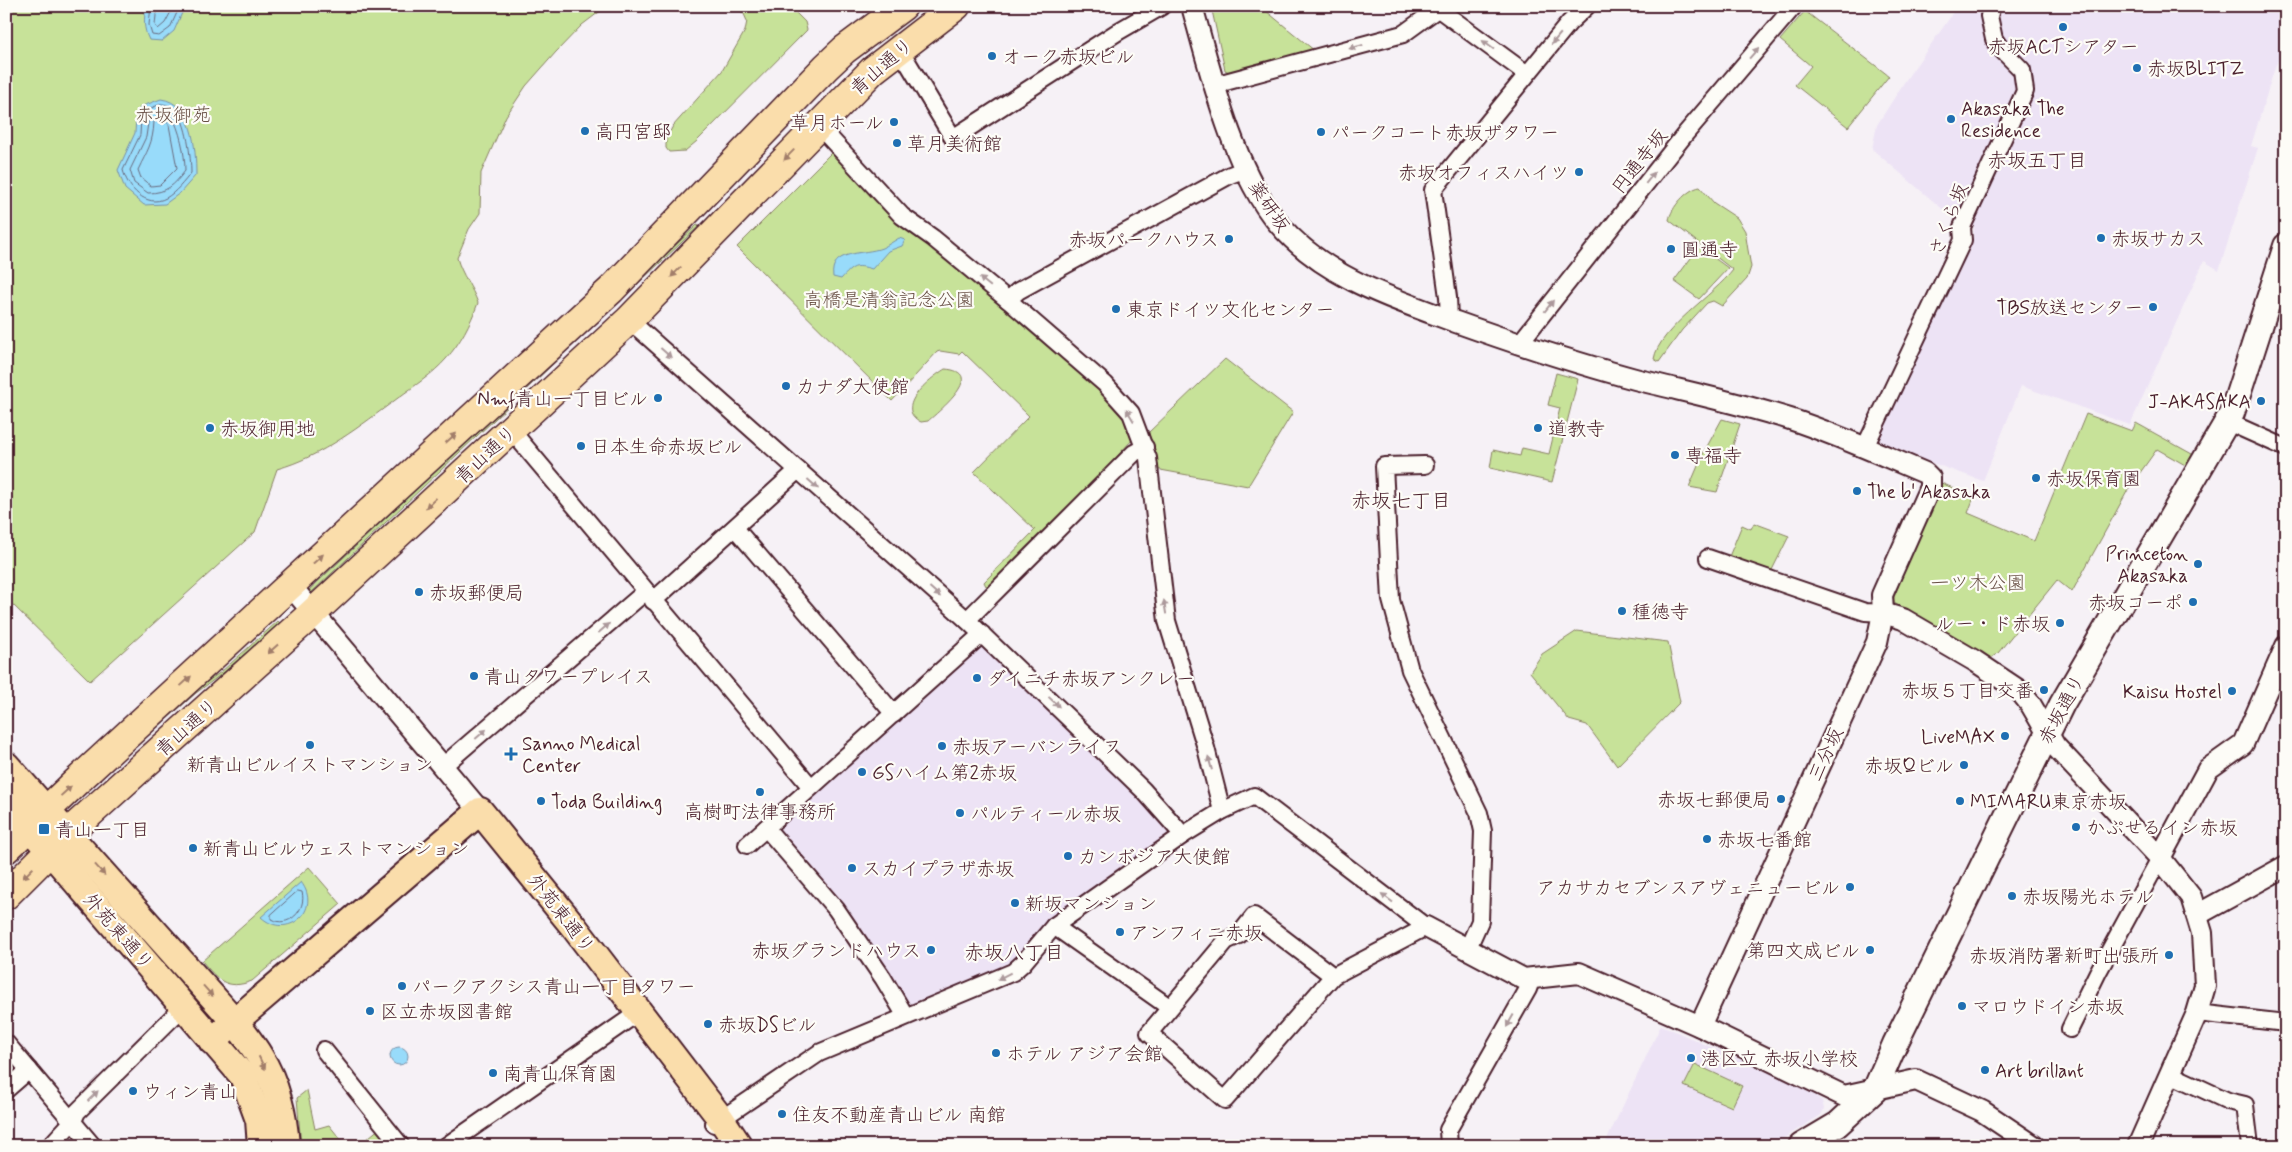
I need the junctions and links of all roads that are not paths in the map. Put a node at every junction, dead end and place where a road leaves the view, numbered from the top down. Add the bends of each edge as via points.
1 (903, 6) edge
2 (956, 6) edge
3 (1162, 6) edge
4 (1192, 6) edge
5 (1587, 6) edge
6 (1794, 6) edge
7 (1992, 6) edge
8 (899, 48) junction
9 (1527, 74) junction
10 (1214, 85) junction
11 (818, 125) junction
12 (1246, 170) junction
13 (2286, 246) edge
14 (1008, 300) junction
15 (1449, 319) junction
16 (629, 320) junction
17 (1519, 344) junction
18 (2228, 422) junction
19 (511, 430) junction
20 (1145, 447) junction
21 (1865, 447) junction
22 (2286, 448) edge
23 (1425, 465) dead end
24 (798, 470) junction
25 (1930, 478) joint
26 (735, 528) junction
27 (1708, 558) dead end
28 (286, 589) junction
29 (649, 597) junction
30 (1883, 613) junction
31 (309, 616) junction
32 (967, 620) junction
33 (982, 634) junction
34 (2286, 646) edge
35 (894, 714) junction
36 (2047, 733) junction
37 (6, 765) edge
38 (443, 766) junction
39 (810, 787) junction
40 (6, 800) edge
41 (1222, 811) junction
42 (476, 815) junction
43 (38, 818) junction
44 (766, 828) junction
45 (1183, 835) junction
46 (59, 842) junction
47 (747, 845) dead end
48 (6, 850) edge
49 (2160, 858) junction
50 (2286, 866) edge
51 (6, 895) edge
52 (2197, 915) junction
53 (1054, 926) junction
54 (1426, 927) junction
55 (1467, 950) junction
56 (1334, 976) junction
57 (1532, 978) junction
58 (183, 1007) junction
59 (1169, 1007) junction
60 (2197, 1013) junction
61 (905, 1015) junction
62 (628, 1019) junction
63 (235, 1022) junction
64 (2286, 1023) edge
65 (1700, 1026) junction
66 (2070, 1029) dead end
67 (212, 1041) junction
68 (6, 1043) edge
69 (324, 1050) dead end
70 (29, 1070) junction
71 (2170, 1074) junction
72 (6, 1090) edge
73 (1875, 1090) junction
74 (73, 1122) junction
75 (719, 1130) edge
76 (50, 1146) edge
77 (93, 1146) edge
78 (267, 1146) edge
79 (401, 1146) edge
80 (446, 1146) edge
81 (739, 1146) edge
82 (1449, 1146) edge
83 (1800, 1146) edge
84 (2034, 1146) edge
85 (2138, 1146) edge
86 (2250, 1146) edge

28 -> 1 highway, 青山通り via 611,290 826,67
2 - 8 highway, 青山通り
3 - 8 street via 953,138
4 - 10 street, 薬研坂
5 -> 9 street
17 -> 6 street, 円通寺坂 via 1686,133
7 - 21 street, さくら坂 via 1989,16 1994,38 2022,70 2025,91 1962,228 1963,240
8 - 11 highway, 青山通り
9 -> 10 street via 1436,10 1403,34
9 - 15 street via 1433,190
10 - 12 street, 薬研坂
14 -> 11 street via 902,216
11 -> 16 highway, 青山通り
12 - 14 street via 1230,175 1154,215 1018,291
12 - 15 street, 薬研坂 via 1260,199 1277,223 1300,246 1358,284 1387,298
13 - 18 main road, 赤坂通り
20 -> 14 street via 1131,413 1105,384
15 - 17 street, 薬研坂
16 - 19 highway, 青山通り
16 -> 24 street
17 - 21 street, 薬研坂 via 1790,420
18 - 22 street
18 - 36 main road, 赤坂通り
19 - 29 street
19 -> 31 highway, 青山通り
20 - 32 street via 1134,453
41 -> 20 street via 1167,621
21 - 25 street, 薬研坂
23 - 55 street via 1384,466 1390,600 1410,670 1479,813 1483,831 1480,921
24 - 26 street
24 -> 32 street
25 - 30 street, 三分坂 via 1930,487 1882,595
26 - 29 street
26 - 35 street
27 - 30 street via 1864,612
28 - 31 street
43 -> 28 highway, 青山通り
38 -> 29 street
29 - 39 street
30 - 36 street via 1903,619 2020,691
30 - 65 street, 三分坂 via 1873,651
31 - 38 street
31 - 42 street
31 -> 46 highway, 青山通り
32 - 33 street
33 - 35 street
33 -> 45 street via 1136,783
34 - 49 street via 2243,744 2208,769
35 - 39 street
36 - 49 street via 2054,746
36 - 73 main road, 赤坂通り
37 - 43 main road, 外苑東通り
38 - 42 street
39 - 44 street
40 - 43 main road, 外苑東通り
41 - 45 street
54 -> 41 street via 1254,796
42 - 62 main road, 外苑東通り
42 - 63 main road
42 - 75 main road, 外苑東通り via 574,927
43 - 46 main road, 外苑東通り
43 - 48 highway, 青山通り
44 - 47 street
44 - 61 street via 836,909
45 - 53 street
46 -> 51 highway, 青山通り
46 - 58 main road, 外苑東通り
46 -> 63 main road, 外苑東通り
49 - 52 street via 2191,897
49 - 66 street
50 - 52 street
52 - 60 street via 2202,933 2205,986
53 - 59 street
53 -> 61 street via 1013,972
54 - 55 street
54 - 56 street
55 - 57 street via 1524,980
56 - 59 street via 1254,916 1239,935 1226,941
56 - 59 street via 1225,1100 1149,1032
57 - 65 street via 1579,973
57 -> 82 street via 1448,1130
58 - 67 main road, 外苑東通り
74 -> 58 street via 78,1112
60 - 64 street
60 - 71 street
61 - 75 street via 819,1053
62 - 75 main road, 外苑東通り
62 - 80 street
63 - 67 main road
63 -> 78 main road, 外苑東通り via 261,1058 280,1108
65 - 73 street via 1844,1096
67 - 78 main road, 外苑東通り via 243,1076
68 - 70 street
69 - 79 street
70 - 72 street
70 - 74 street
71 - 85 street
71 - 86 street via 2228,1102 2245,1105
73 - 83 main road, 赤坂通り via 1838,1124
73 - 84 street via 1916,1080 1982,1111
74 - 76 street
74 - 77 street
75 - 81 main road, 外苑東通り

